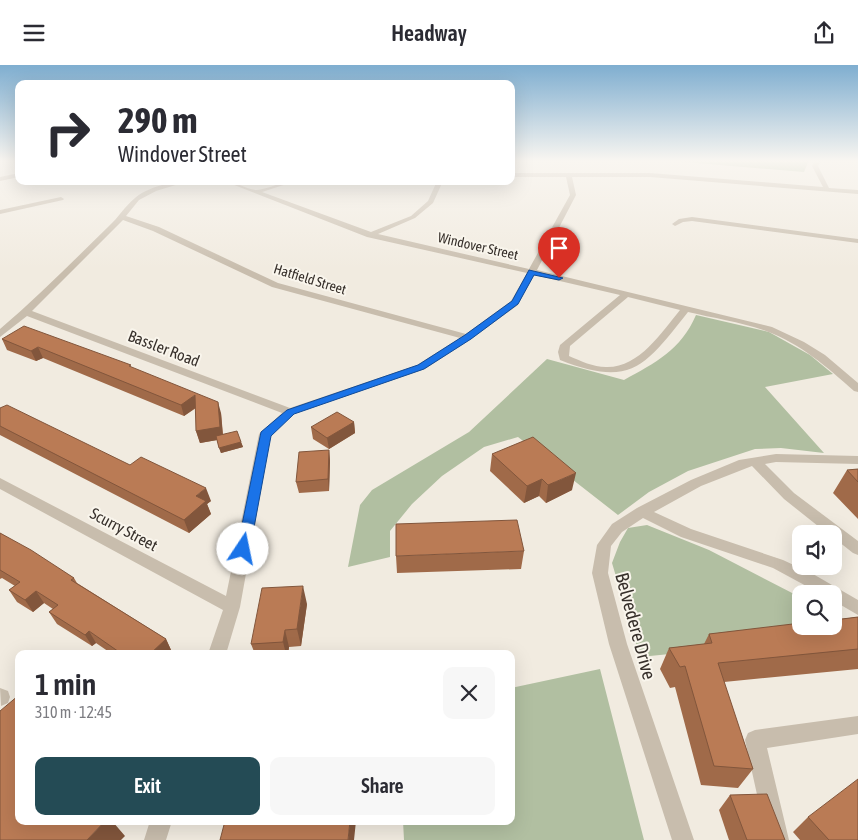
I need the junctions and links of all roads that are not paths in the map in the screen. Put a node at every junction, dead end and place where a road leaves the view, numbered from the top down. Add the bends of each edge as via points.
1 (142, 196) edge
2 (265, 196) edge
3 (434, 196) edge
4 (572, 196) edge
5 (61, 199) dead end
6 (0, 212) edge
7 (122, 217) junction
8 (675, 224) dead end
9 (370, 235) junction
10 (858, 241) edge
11 (532, 272) junction
12 (626, 294) junction
13 (685, 309) junction
14 (26, 311) junction
15 (0, 334) edge
16 (468, 337) junction
17 (858, 389) edge
18 (290, 412) junction
19 (858, 460) edge
20 (756, 461) junction
21 (0, 483) edge
22 (642, 512) junction
23 (858, 549) edge
24 (232, 607) junction
25 (858, 608) edge
26 (218, 650) edge
27 (858, 725) edge
28 (160, 825) edge
29 (155, 840) edge
30 (683, 840) edge
31 (778, 840) edge

1 - 7 street
2 - 9 street, Windover Street
3 - 9 street via 413,217
4 - 11 street
5 - 6 street
7 - 14 street
7 - 16 street, Hatfield Street via 156,229 275,285
8 - 10 street via 692,219
9 - 11 street, Windover Street
11 - 12 street, Windover Street
11 - 16 street via 515,303
12 - 13 street, Windover Street
12 - 13 street via 565,345 564,358 596,371 628,368 644,357
13 - 17 street, Windover Street via 754,325 792,338
14 - 15 street
14 - 18 street, Bassler Road
16 - 18 street via 421,367
18 - 24 street via 265,434
19 - 20 street, Belvedere Drive via 792,458
20 - 22 street, Belvedere Drive via 704,479
20 - 23 street via 789,496
21 - 24 street, Scurry Street
22 - 25 street via 686,533 778,564
22 - 30 street, Belvedere Drive via 610,535 604,545 600,573 618,644
24 - 26 street
27 - 31 street via 755,740
28 - 29 street

